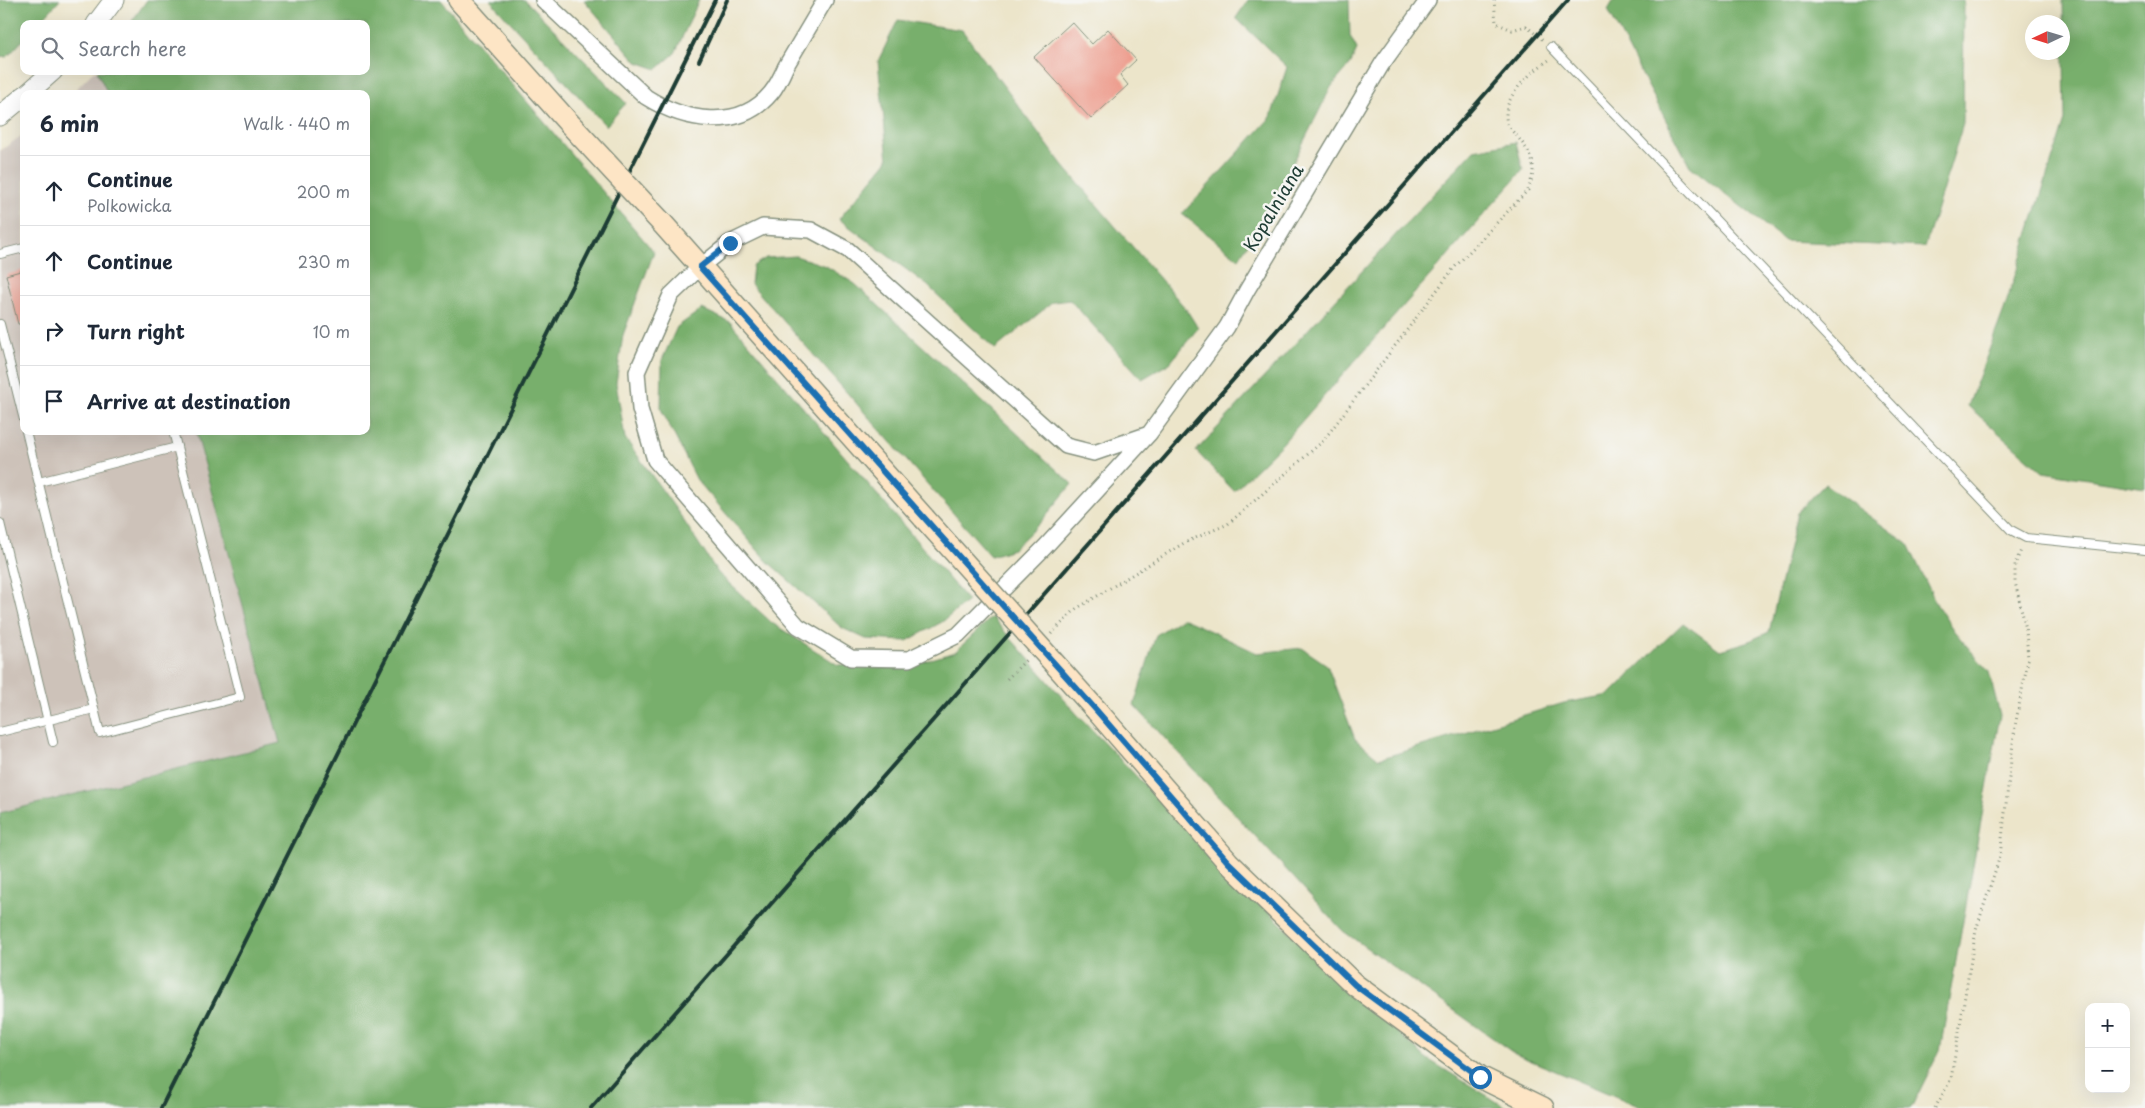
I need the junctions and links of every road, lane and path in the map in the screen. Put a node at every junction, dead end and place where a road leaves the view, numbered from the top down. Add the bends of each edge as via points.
1 (114, 0) edge
2 (459, 0) edge
3 (543, 0) edge
4 (825, 0) edge
5 (1428, 0) edge
6 (1494, 0) edge
7 (99, 20) edge
8 (1551, 47) joint
9 (1558, 54) junction
10 (48, 75) edge
11 (31, 90) edge
12 (20, 99) edge
13 (0, 116) edge
14 (20, 249) edge
15 (0, 254) edge
16 (700, 267) junction
17 (0, 324) edge
18 (20, 404) edge
19 (1149, 434) junction
20 (27, 435) edge
21 (174, 435) edge
22 (177, 447) junction
23 (39, 482) junction
24 (0, 522) edge
25 (2026, 538) junction
26 (2145, 550) edge
27 (1048, 637) dead end
28 (1028, 658) dead end
29 (1007, 679) dead end
30 (94, 709) junction
31 (48, 721) junction
32 (0, 732) edge
33 (53, 742) dead end
34 (1543, 1108) edge
35 (1935, 1108) edge

1 - 7 street
2 - 16 main road, bridge
3 - 4 street via 646,97 691,118 719,119 748,112 771,93
5 - 19 street, Kopalniana via 1382,64 1227,326
6 - 8 path via 1496,22 1512,30 1526,26
8 - 9 lane
9 - 25 lane via 2011,530
9 - 27 path via 1528,75 1506,106 1507,124 1531,154 1535,174 1528,190 1453,268 1323,441 1228,524 1184,543 1076,609
10 - 11 street
12 - 13 street
14 - 15 lane
16 - 19 street, Kopalniana via 730,243 762,226 811,230 848,250 1066,446 1094,453
16 - 19 street, Kopalniana via 671,295 637,372 640,409 655,460 798,626 852,658 909,659 958,635
16 - 34 main road, bridge via 1228,862 1355,985 1480,1077
17 - 18 lane
20 - 23 lane
21 - 22 lane
22 - 23 lane
22 - 30 lane via 240,697 100,733
23 - 30 lane
24 - 31 lane
25 - 26 lane
25 - 35 path via 2015,564 2015,582 2026,629 2028,660 2015,726 2000,856 1976,930 1950,1079
28 - 29 path
30 - 31 lane
31 - 32 lane
31 - 33 lane

